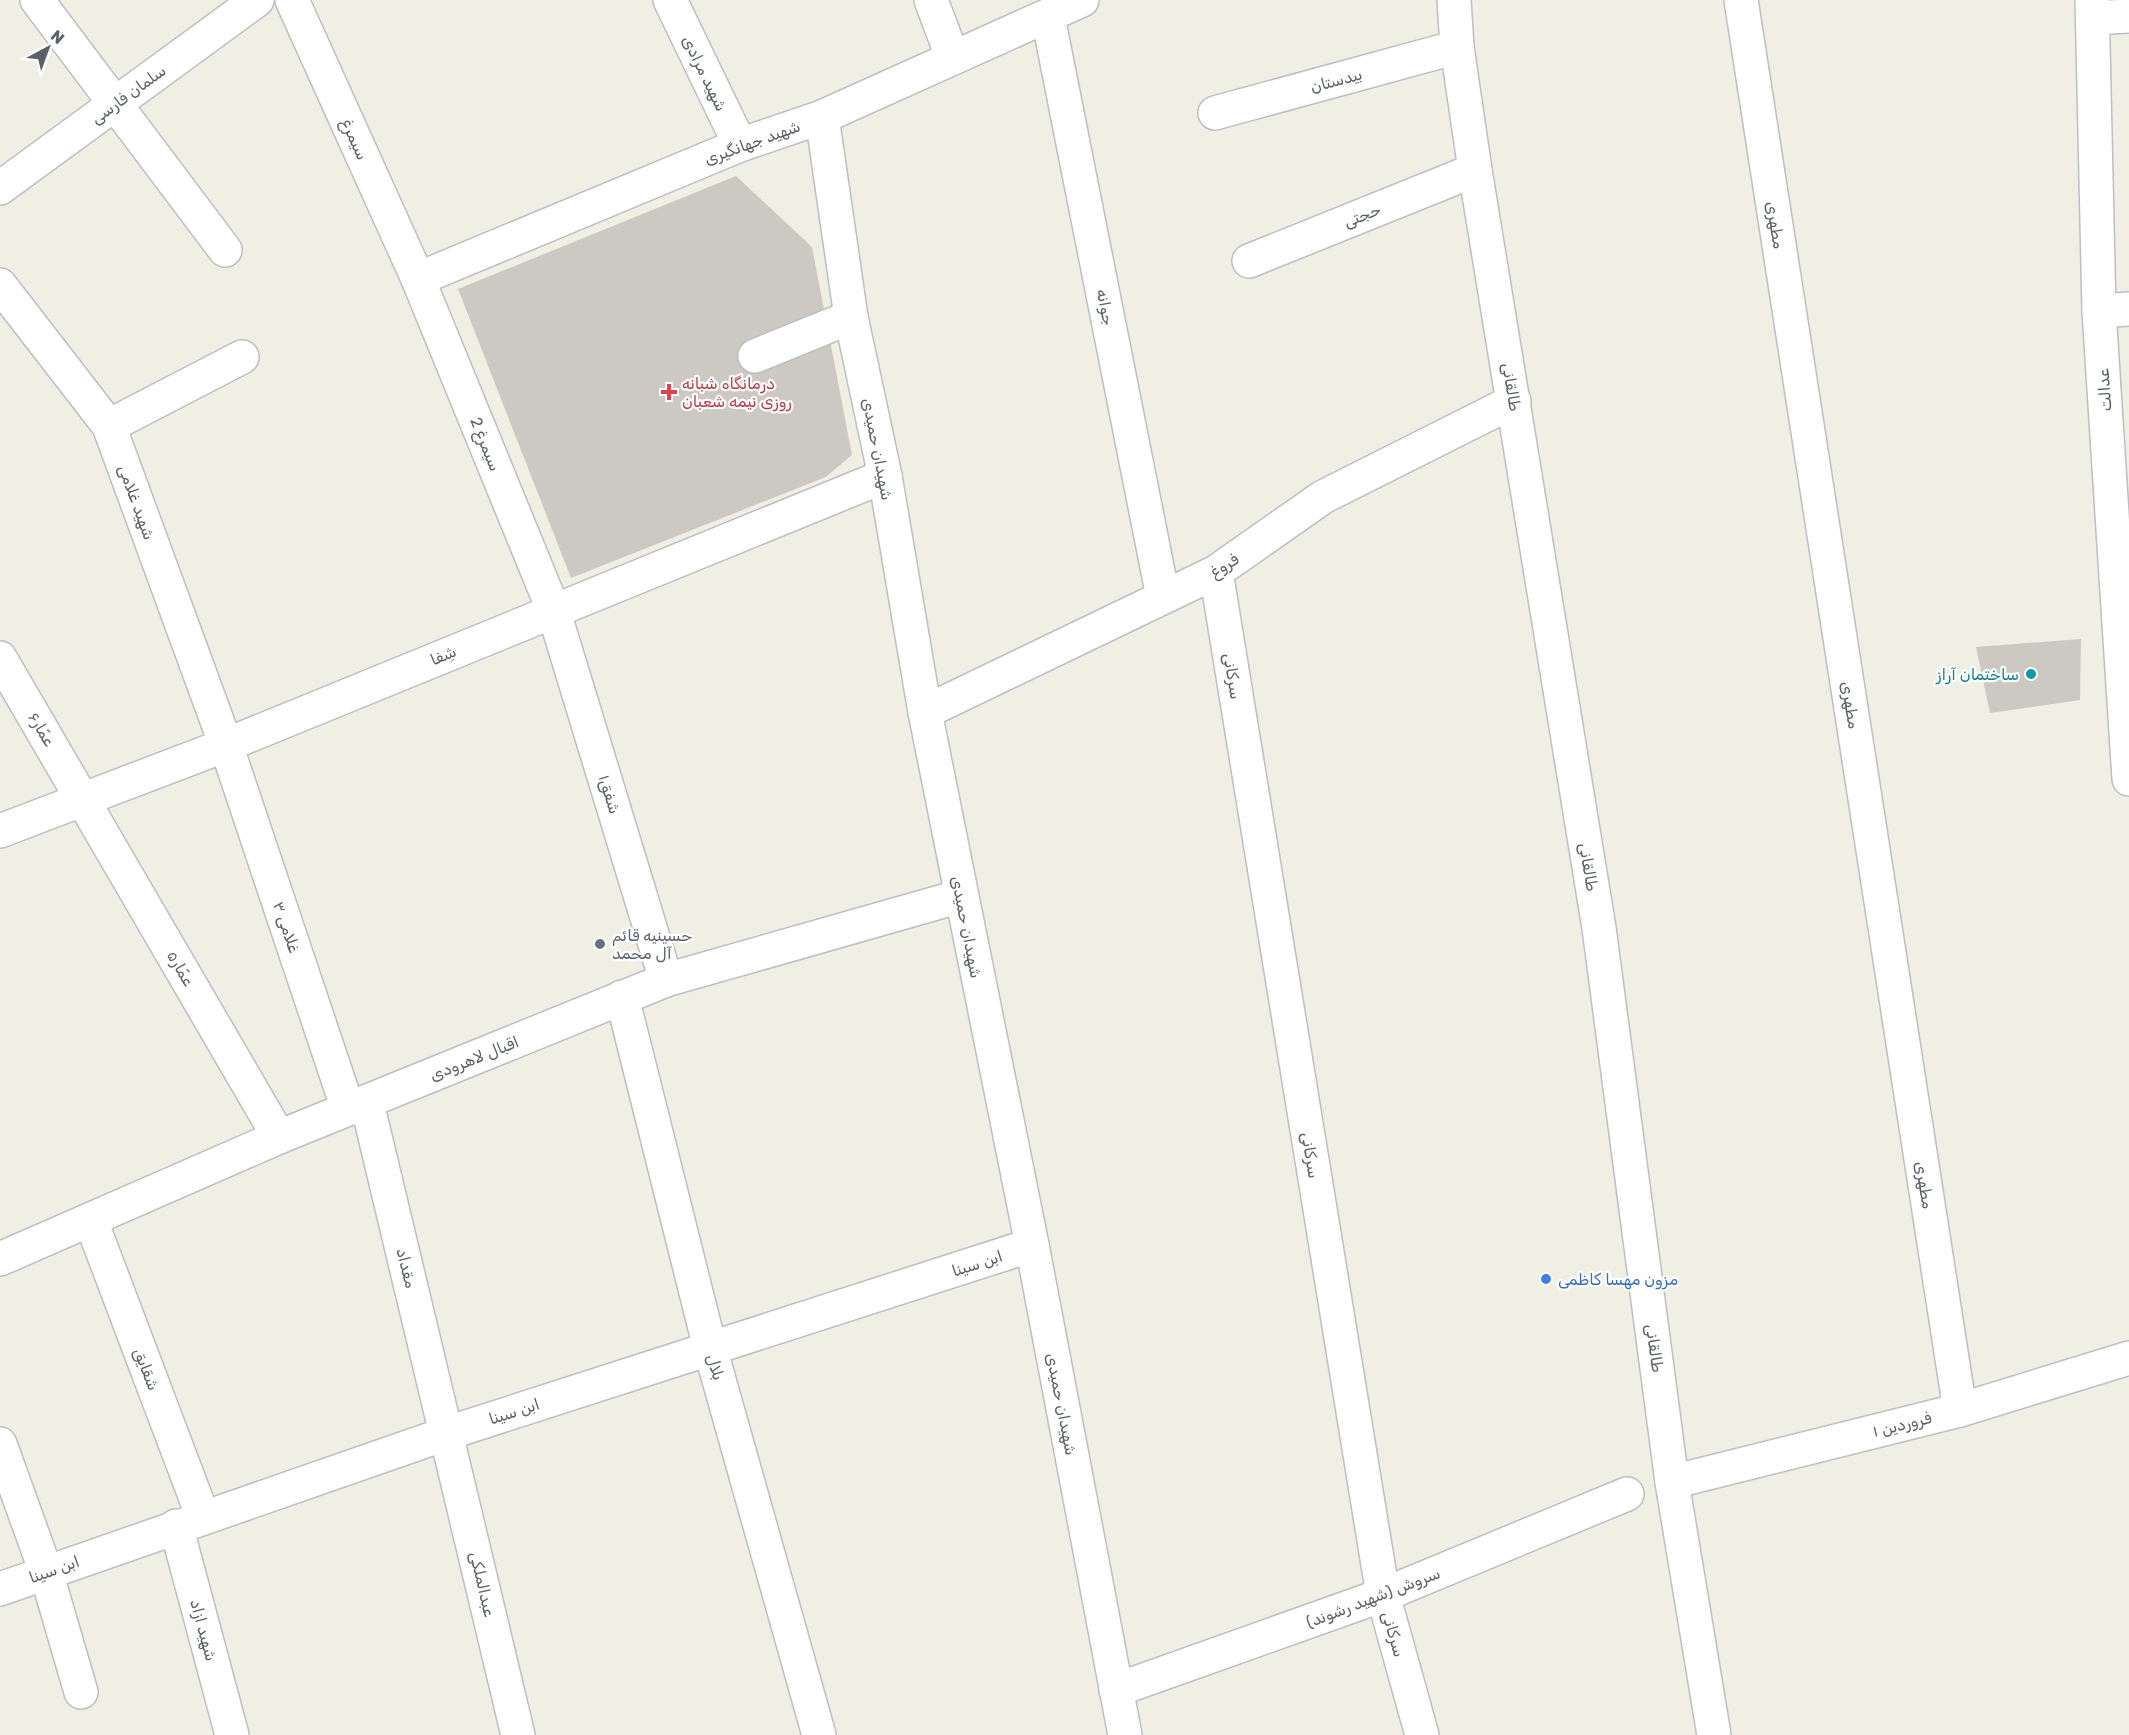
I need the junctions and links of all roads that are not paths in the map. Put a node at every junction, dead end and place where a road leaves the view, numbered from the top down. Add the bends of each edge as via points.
1 (37, 0) edge
2 (257, 0) edge
3 (292, 0) edge
4 (670, 0) edge
5 (931, 0) edge
6 (1082, 0) edge
7 (1454, 0) edge
8 (1742, 0) edge
9 (2093, 9) edge
10 (2129, 16) edge
11 (1048, 17) junction
12 (1457, 47) junction
13 (952, 56) junction
14 (115, 103) junction
15 (1215, 113) dead end
16 (822, 117) junction
17 (740, 145) junction
18 (1475, 170) junction
19 (0, 188) edge
20 (225, 250) dead end
21 (1249, 261) dead end
22 (418, 279) junction
23 (0, 285) edge
24 (2114, 310) edge
25 (851, 317) junction
26 (755, 356) dead end
27 (242, 357) dead end
28 (1514, 401) junction
29 (109, 426) junction
30 (885, 476) junction
31 (2121, 508) edge
32 (1216, 572) junction
33 (1163, 597) junction
34 (553, 609) junction
35 (0, 658) edge
36 (2127, 690) edge
37 (925, 712) junction
38 (226, 745) junction
39 (2129, 779) edge
40 (83, 799) junction
41 (0, 831) edge
42 (961, 896) junction
43 (666, 980) junction
44 (622, 997) junction
45 (357, 1106) junction
46 (279, 1137) junction
47 (91, 1221) junction
48 (1032, 1245) junction
49 (0, 1259) edge
50 (710, 1348) junction
51 (2129, 1358) edge
52 (1960, 1410) junction
53 (448, 1433) junction
54 (0, 1444) edge
55 (1672, 1482) junction
56 (1627, 1494) dead end
57 (190, 1522) junction
58 (46, 1572) junction
59 (0, 1589) edge
60 (1383, 1595) junction
61 (1116, 1690) junction
62 (81, 1692) dead end
63 (232, 1735) edge
64 (518, 1735) edge
65 (819, 1735) edge
66 (1125, 1735) edge
67 (1422, 1735) edge
68 (1714, 1735) edge

1 - 14 street
2 - 14 street, سلمان فارسی
3 - 22 street, سیمرغ
4 - 17 street, شهید مرادی
5 - 13 street
6 - 11 street, شهید جهانگیری
7 - 12 street, طالقانی
8 - 52 street, مطهری
9 - 10 street
9 - 24 street, عدالت
11 - 13 street, شهید جهانگیری
11 - 33 street, جوانه
12 - 15 street, بیدستان
12 - 18 street, طالقانی
13 - 16 street, شهید جهانگیری
14 - 19 street, سلمان فارسی
14 - 20 street
16 - 17 street, شهید جهانگیری
16 - 25 street, شهیدان حمیدی
17 - 22 street, شهید جهانگیری
18 - 21 street, حجتی
18 - 28 street, طالقانی
22 - 34 street, سیمرغ 2
23 - 29 street, شهید غلامی
24 - 31 street, عدالت
25 - 26 street
25 - 30 street, شهیدان حمیدی
27 - 29 street
28 - 32 street, فروغ via 1323,497
28 - 55 street, طالقانی via 1599,928
29 - 38 street, شهید غلامی
30 - 34 street, شِفا
30 - 37 street, شهیدان حمیدی
31 - 36 street, عدالت
32 - 33 street, فروغ
32 - 60 street, سرکانی
33 - 37 street, فروغ
34 - 38 street, شِفا
34 - 43 street, ۱شفق
35 - 40 street, ۶عمّار
36 - 39 street, عدالت
37 - 42 street, شهیدان حمیدی
38 - 40 street, شِفا
38 - 45 street, غلامی ۳
40 - 41 street, شِفا
40 - 46 street, ۵عمّار
42 - 43 street, اقبال لاهرودی
42 - 48 street, شهیدان حمیدی
43 - 44 street, اقبال لاهرودی
44 - 45 street, اقبال لاهرودی
44 - 50 street, بلال
45 - 46 street, اقبال لاهرودی
45 - 53 street, مقداد
46 - 47 street, اقبال لاهرودی
47 - 49 street, اقبال لاهرودی
47 - 57 street, شقایق
48 - 50 street, ابن سینا
48 - 61 street, شهیدان حمیدی
50 - 53 street, ابن سینا
50 - 65 street, بلال
51 - 52 street, فروردین ۱
52 - 55 street, فروردین ۱
53 - 57 street, ابن سینا
53 - 64 street, عبدالملکی
54 - 58 street
55 - 68 street, طالقانی
56 - 60 street, سروش (شهید رشوند)
57 - 58 street, ابن سینا
57 - 63 street, شهید ازاد
58 - 59 street, ابن سینا
58 - 62 street
60 - 61 street, سروش (شهید رشوند)
60 - 67 street, سرکانی
61 - 66 street, شهیدان حمیدی

